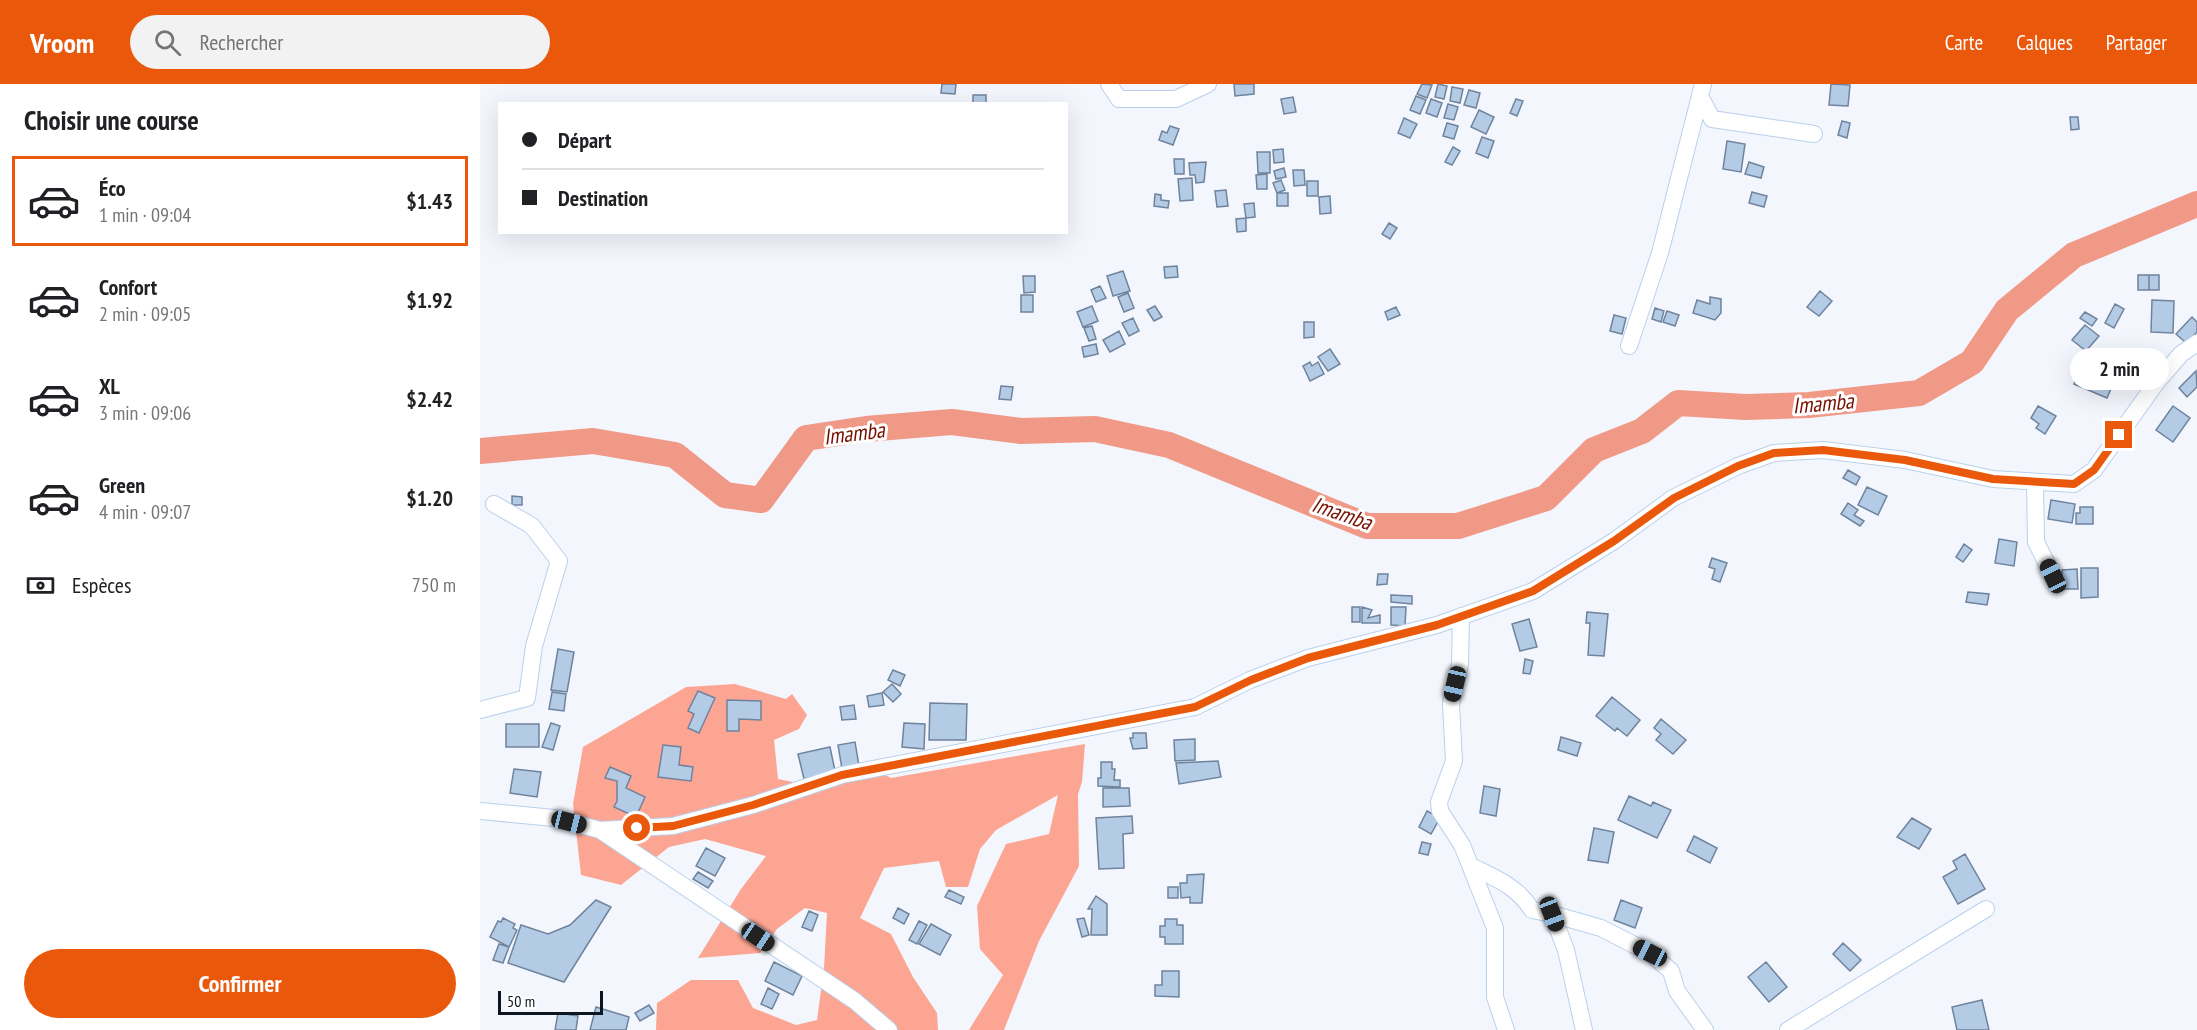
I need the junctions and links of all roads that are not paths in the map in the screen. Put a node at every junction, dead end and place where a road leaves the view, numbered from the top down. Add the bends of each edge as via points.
1 (1109, 84) edge
2 (1208, 84) edge
3 (1702, 91) edge
4 (1814, 134) dead end
5 (2197, 344) edge
6 (1629, 346) dead end
7 (2035, 483) junction
8 (494, 504) dead end
9 (2053, 576) dead end
10 (1461, 616) junction
11 (480, 710) edge
12 (480, 811) edge
13 (600, 830) junction
14 (1471, 866) junction
15 (1986, 909) dead end
16 (1552, 914) junction
17 (889, 1030) edge
18 (1506, 1030) edge
19 (1584, 1030) edge
20 (1704, 1030) edge
21 (1788, 1030) edge

1 - 2 street via 1119,99 1176,99
3 - 4 street via 1712,119
3 - 6 street via 1660,253
5 - 7 street via 2181,354 2156,383 2094,470 2074,484
7 - 9 street via 2036,542
7 - 10 street via 1823,450 1774,453 1674,498 1533,591
8 - 11 street via 532,526 559,561 534,646 527,698
10 - 13 street via 1308,658 1195,707 842,775 753,805 673,826
10 - 14 street via 1460,664 1451,704 1454,761 1439,802 1440,811
12 - 13 street via 554,818
13 - 17 street via 855,1001
14 - 16 street via 1522,895 1532,910
14 - 18 street via 1495,928 1495,997
15 - 21 street
16 - 19 street via 1566,950
16 - 20 street via 1601,928 1650,953 1671,971 1677,991

